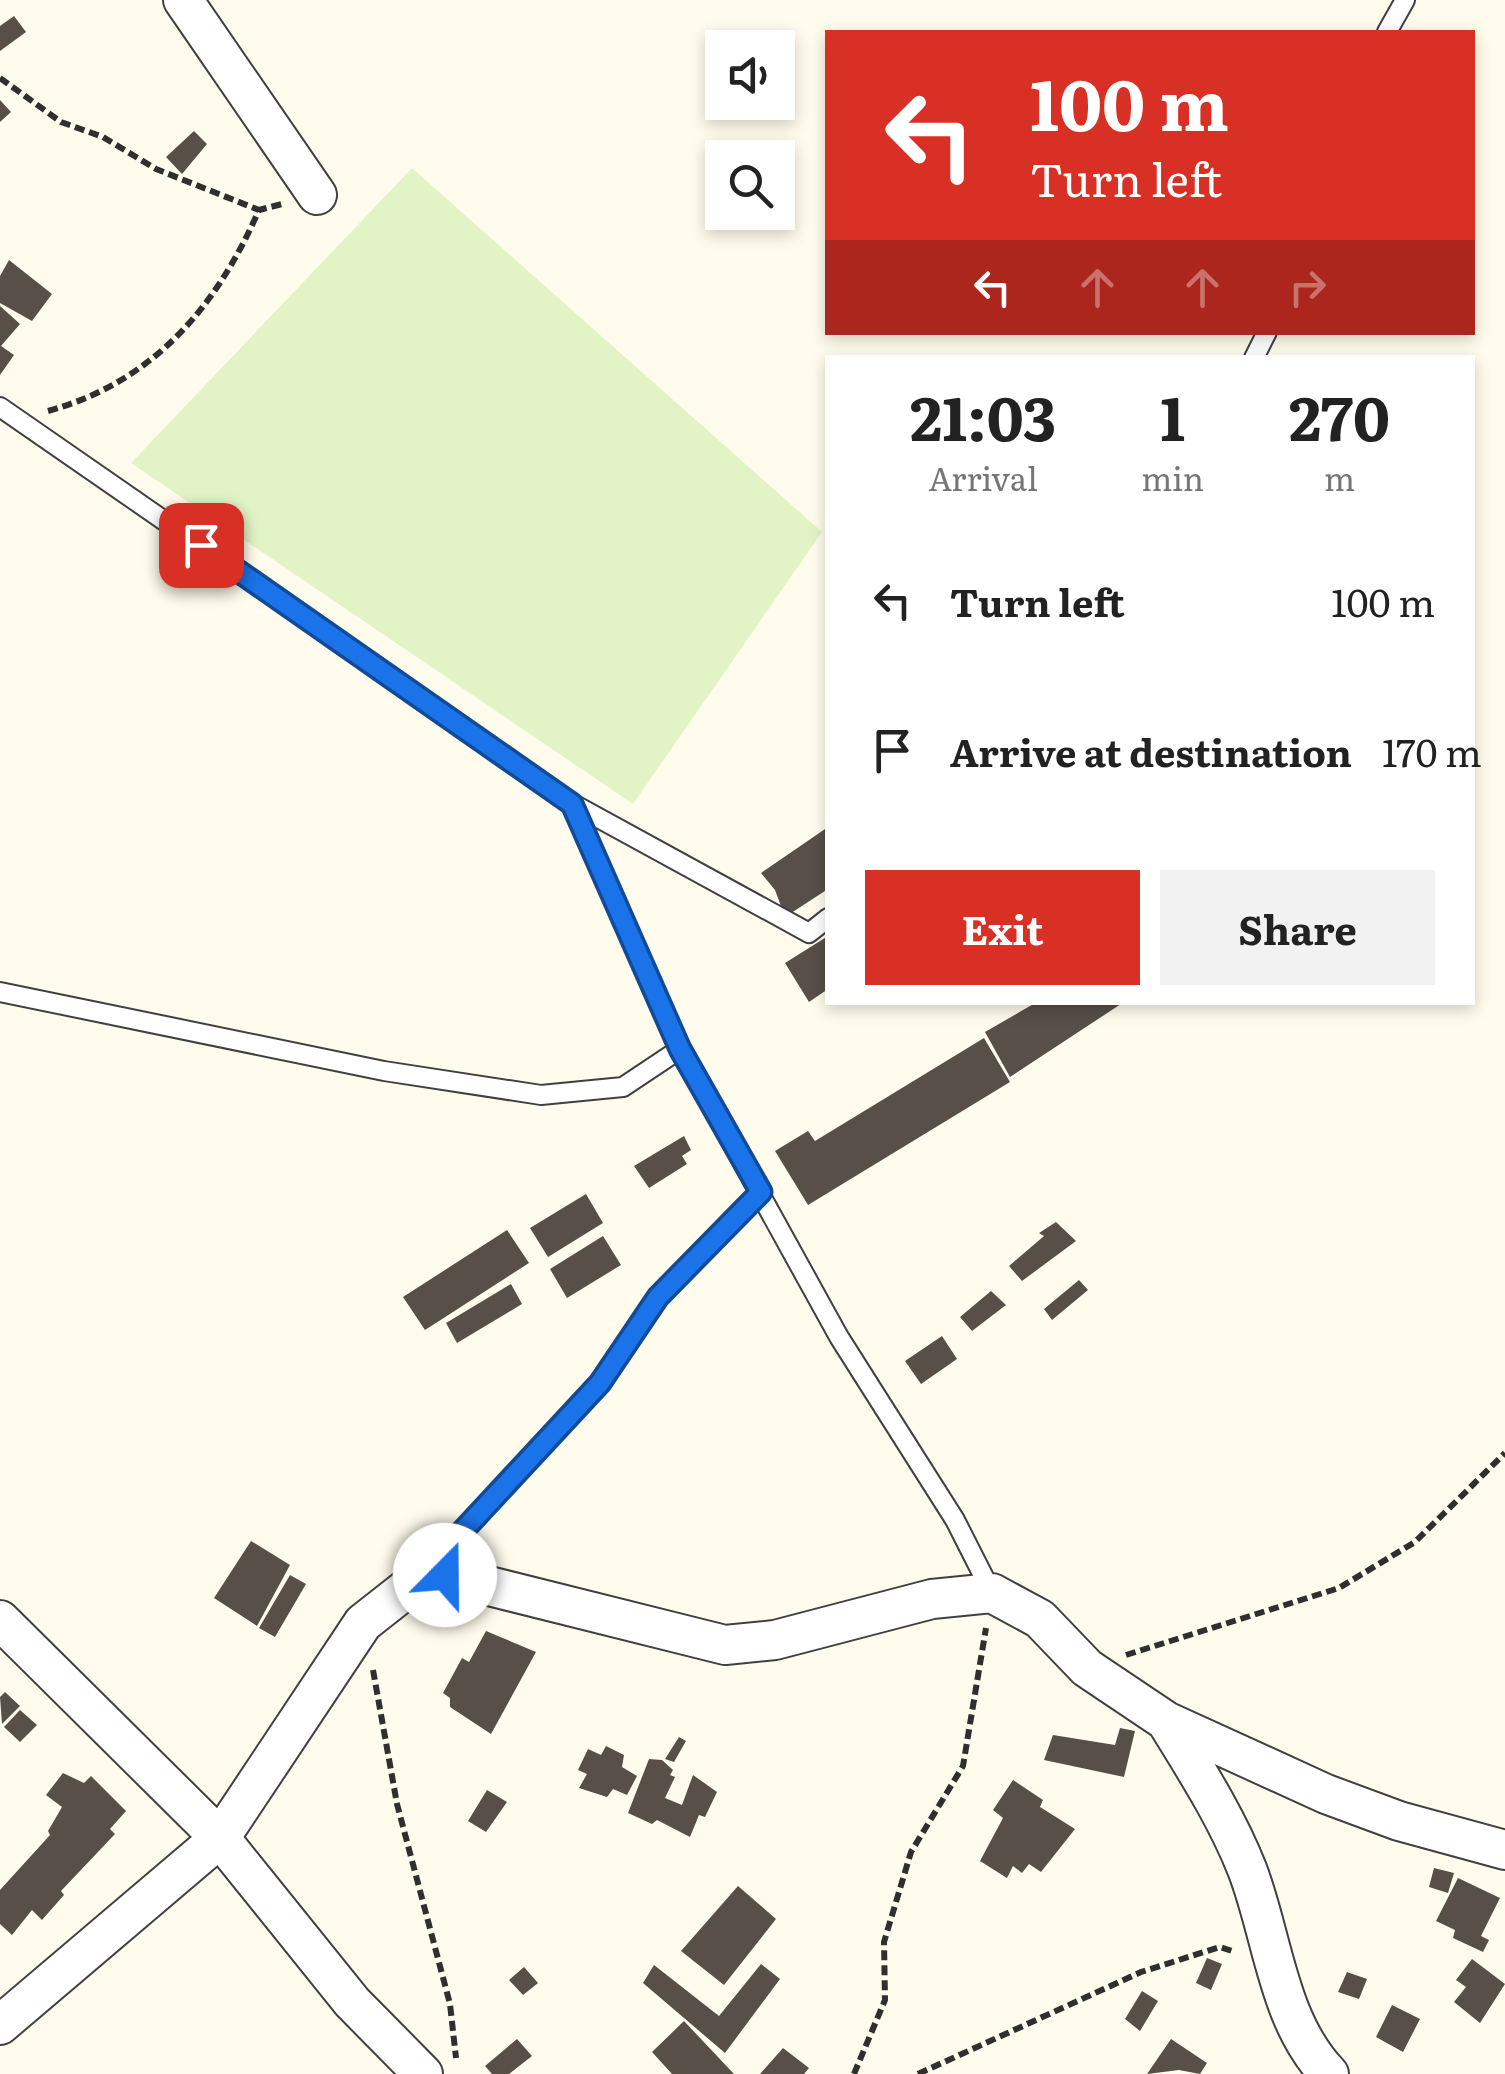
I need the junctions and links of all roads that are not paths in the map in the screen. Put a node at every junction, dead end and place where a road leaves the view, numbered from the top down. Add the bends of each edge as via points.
1 (182, 0) edge
2 (1404, 0) edge
3 (1388, 30) edge
4 (318, 194) road end
5 (0, 407) edge
6 (572, 804) junction
7 (825, 920) edge
8 (0, 992) edge
9 (680, 1049) junction
10 (761, 1192) junction
11 (445, 1575) junction
12 (992, 1592) junction
13 (0, 1620) edge
14 (1166, 1721) junction
15 (220, 1838) junction
16 (1505, 1850) edge
17 (0, 2024) edge
18 (423, 2074) edge
19 (1330, 2074) edge

1 - 4 street
2 - 3 lane
5 - 6 lane
6 - 7 lane via 810,933
6 - 9 lane
8 - 9 lane via 384,1072 541,1095 624,1087
9 - 10 lane
10 - 11 lane via 658,1297 600,1383 458,1536
10 - 12 lane
11 - 12 street via 725,1644 775,1640 932,1599
11 - 15 street via 419,1579 364,1623
12 - 14 street via 1040,1619 1087,1668
13 - 15 street
14 - 16 street via 1326,1794
14 - 19 street via 1226,1820 1290,2011
15 - 17 street
15 - 18 street via 352,2002

